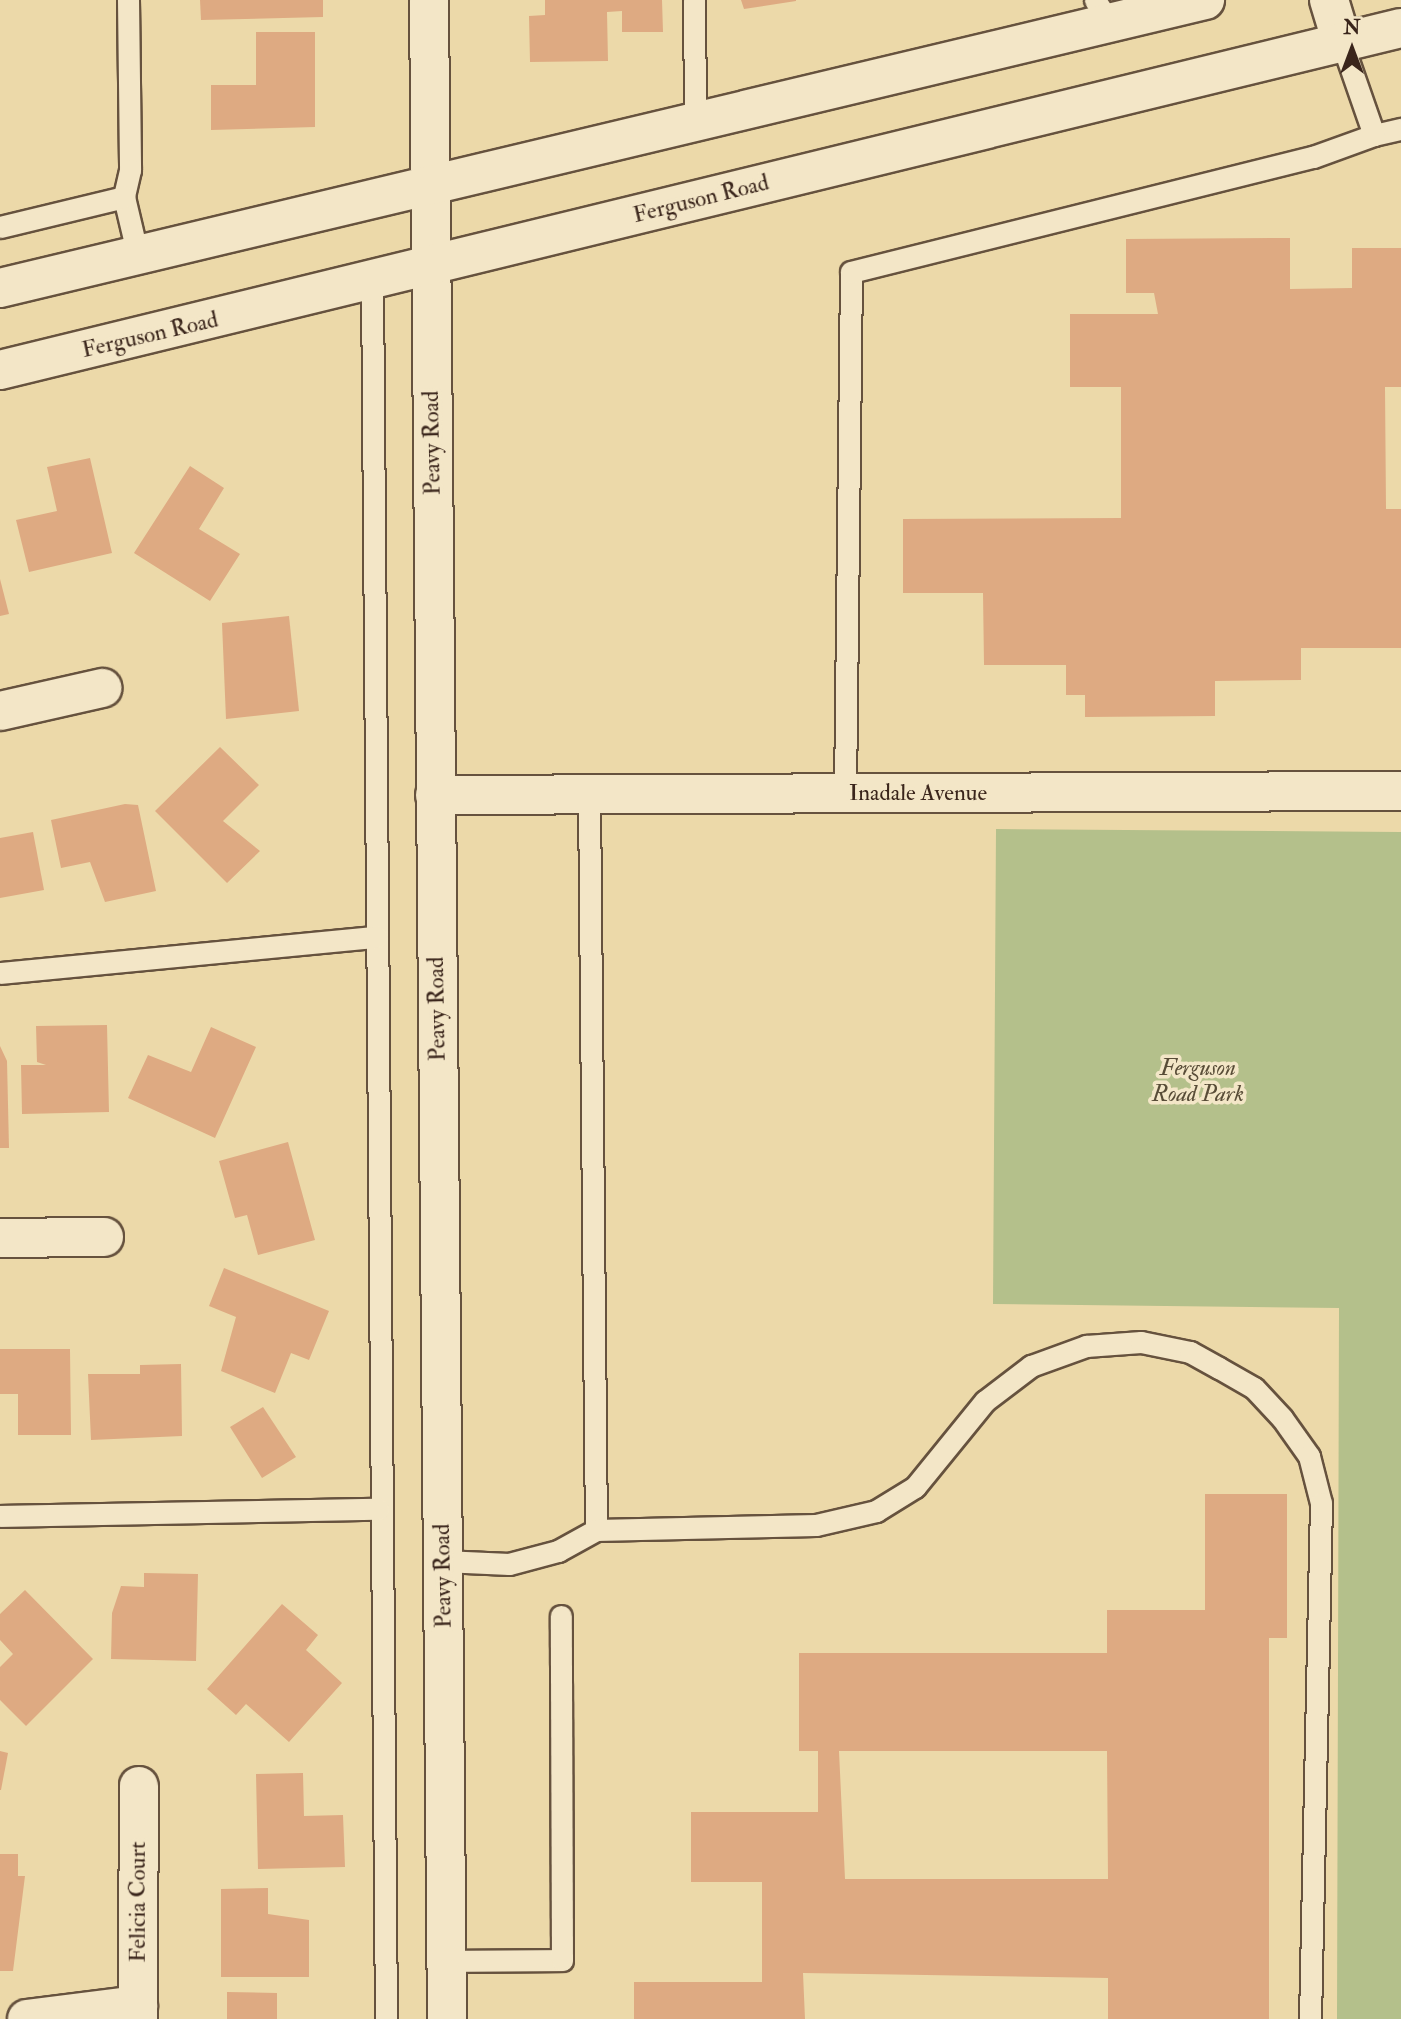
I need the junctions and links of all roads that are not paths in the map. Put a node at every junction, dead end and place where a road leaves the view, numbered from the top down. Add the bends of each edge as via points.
1 (128, 0) edge
2 (429, 0) edge
3 (694, 0) edge
4 (1205, 0) edge
5 (1329, 0) edge
6 (1102, 11) edge
7 (1401, 28) edge
8 (1342, 43) junction
9 (695, 123) junction
10 (1401, 129) edge
11 (1374, 135) junction
12 (431, 186) junction
13 (124, 197) junction
14 (0, 227) edge
15 (138, 256) junction
16 (430, 265) junction
17 (372, 281) junction
18 (0, 288) edge
19 (0, 370) edge
20 (102, 688) dead end
21 (0, 711) edge
22 (1401, 791) edge
23 (845, 793) junction
24 (589, 794) junction
25 (435, 795) junction
26 (376, 937) junction
27 (0, 973) edge
28 (104, 1237) dead end
29 (0, 1238) edge
30 (378, 1509) junction
31 (0, 1516) edge
32 (596, 1530) junction
33 (443, 1561) junction
34 (561, 1616) dead end
35 (139, 1786) dead end
36 (446, 1961) junction
37 (138, 2012) edge
38 (27, 2019) edge
39 (386, 2019) edge
40 (447, 2019) edge
41 (1310, 2019) edge

1 - 13 lane via 130,170
2 - 12 street, Peavy Road
3 - 9 lane
4 - 6 street
5 - 8 street
6 - 9 street
7 - 8 street, Ferguson Road
8 - 11 lane
8 - 16 street, Ferguson Road
9 - 12 street
10 - 11 lane
11 - 23 lane via 1313,157 851,272
12 - 15 street
12 - 16 street, Peavy Road
13 - 14 lane
13 - 15 lane
15 - 18 street
16 - 17 street, Ferguson Road
16 - 25 street, Peavy Road
17 - 19 street, Ferguson Road
17 - 26 lane
20 - 21 street
22 - 23 street, Inadale Avenue
23 - 24 street, Inadale Avenue
24 - 25 street, Inadale Avenue
24 - 32 lane
25 - 33 street, Peavy Road
26 - 27 lane
26 - 30 lane
28 - 29 street
30 - 31 lane
30 - 39 lane
32 - 33 lane via 558,1551 509,1564
32 - 41 lane via 816,1525 876,1511 915,1487 985,1401 1031,1366 1086,1346 1141,1342 1190,1352 1254,1388 1309,1455 1321,1503
33 - 36 street, Peavy Road
34 - 36 lane via 562,1961
35 - 37 street, Felicia Court
36 - 40 street, Peavy Road
37 - 38 street

